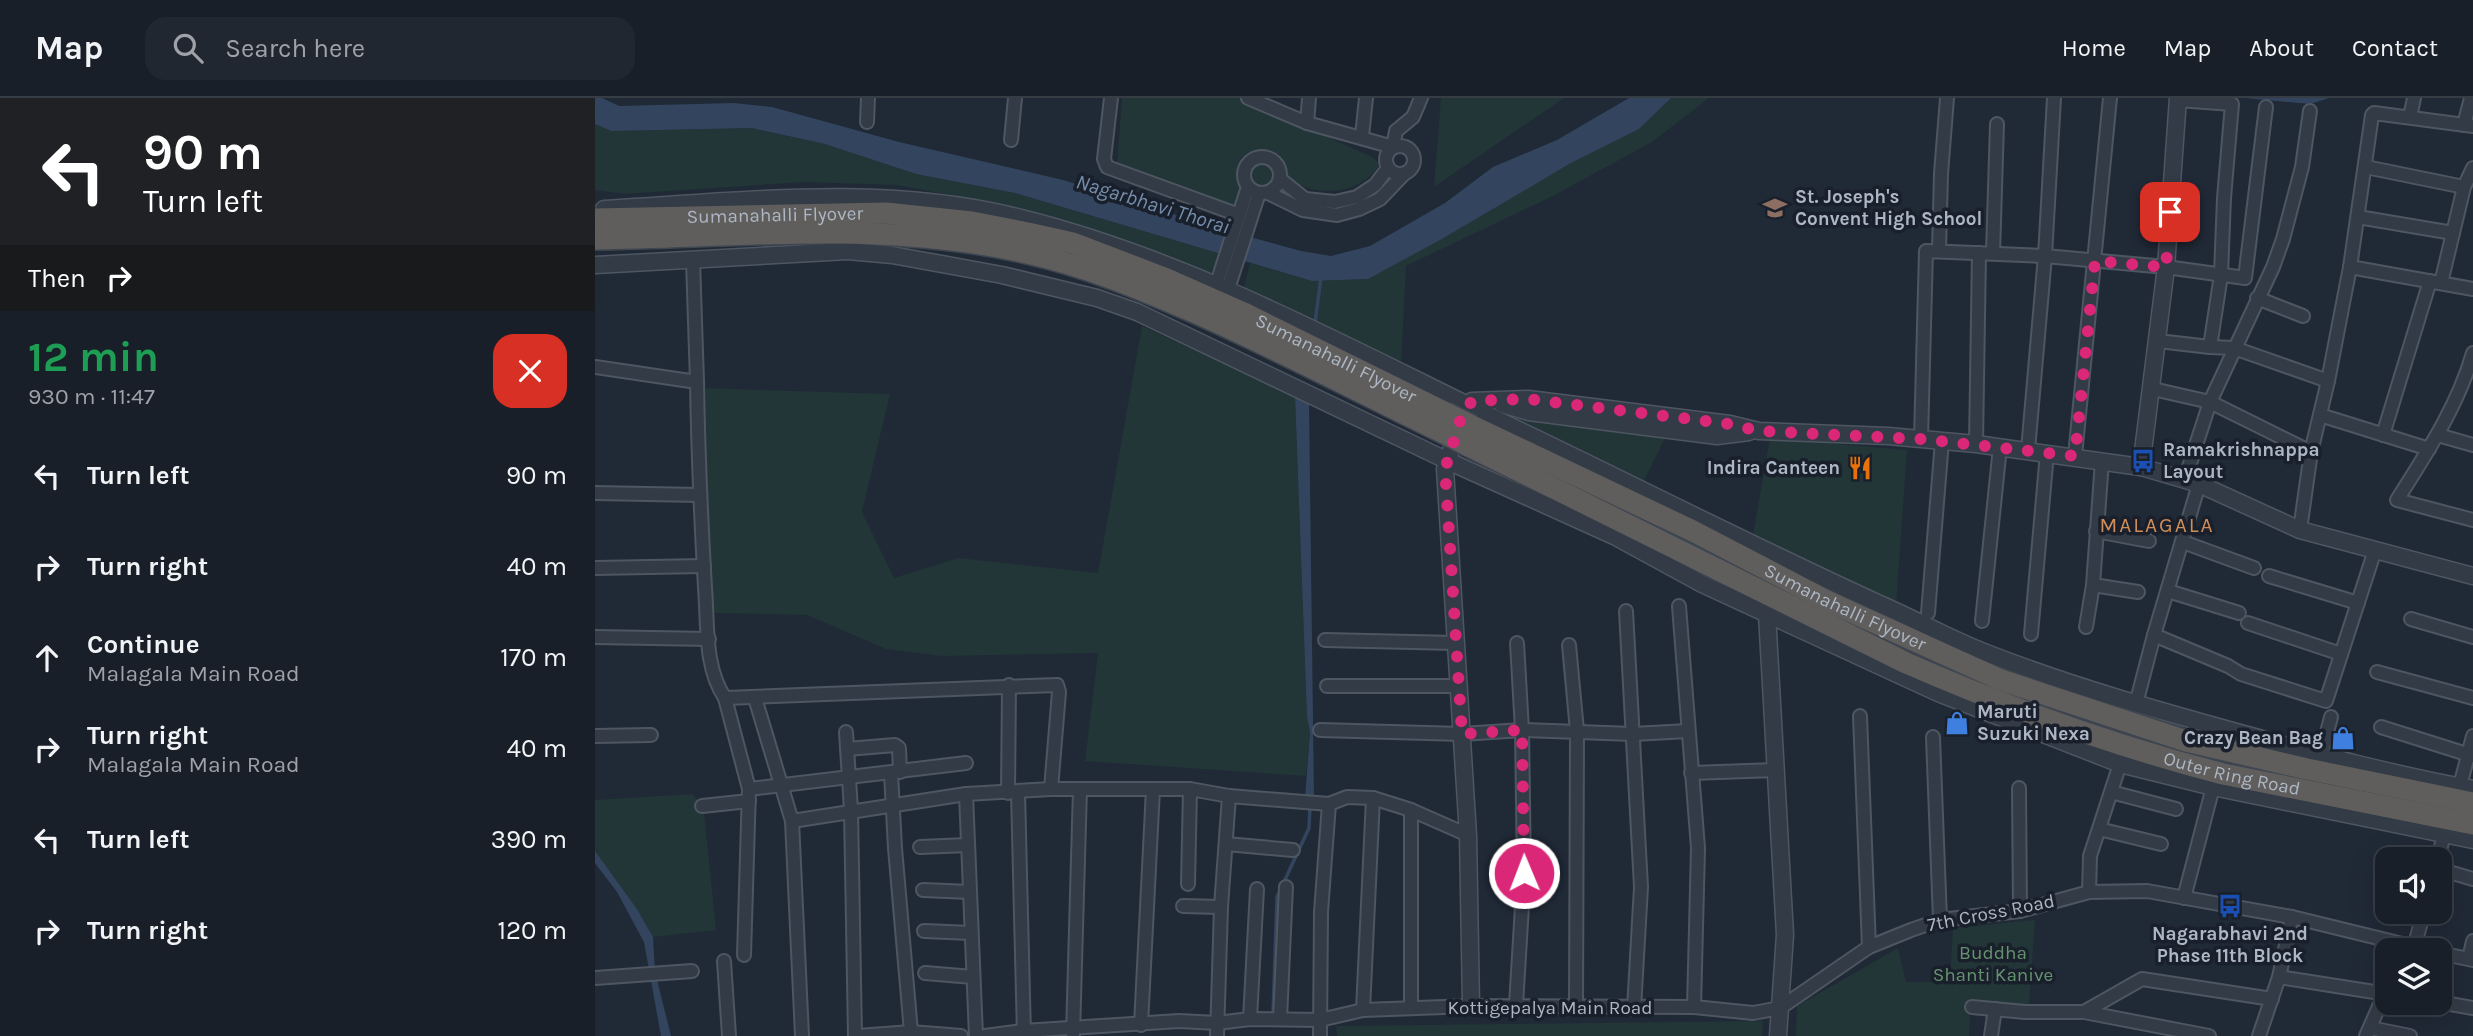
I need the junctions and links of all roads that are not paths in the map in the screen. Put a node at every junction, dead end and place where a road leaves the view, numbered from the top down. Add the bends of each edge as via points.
1 (868, 98) edge
2 (1015, 98) edge
3 (1111, 98) edge
4 (1248, 98) edge
5 (1309, 98) edge
6 (1366, 98) edge
7 (1421, 98) edge
8 (1947, 98) edge
9 (2054, 98) edge
10 (2110, 98) edge
11 (2414, 98) edge
12 (2471, 98) edge
13 (2178, 99) edge
14 (2266, 107) dead end
15 (2310, 111) dead end
16 (2410, 117) junction
17 (867, 122) dead end
18 (1307, 123) junction
19 (1997, 124) dead end
20 (2469, 125) edge
21 (1362, 136) junction
22 (1011, 141) dead end
23 (1393, 147) junction
24 (1387, 163) junction
25 (2365, 167) junction
26 (2473, 168) edge
27 (1404, 174) junction
28 (1280, 179) junction
29 (2464, 187) junction
30 (1258, 191) junction
31 (595, 209) edge
32 (2358, 216) junction
33 (1243, 218) junction
34 (595, 219) edge
35 (886, 224) junction
36 (2453, 233) junction
37 (595, 239) edge
38 (1939, 250) junction
39 (1979, 253) junction
40 (1993, 253) junction
41 (2045, 256) junction
42 (693, 260) junction
43 (2095, 261) junction
44 (595, 265) edge
45 (2166, 267) junction
46 (2350, 267) junction
47 (2221, 275) junction
48 (2245, 278) junction
49 (2436, 282) junction
50 (2264, 284) junction
51 (1223, 285) junction
52 (2473, 289) edge
53 (2257, 298) junction
54 (2303, 316) dead end
55 (2158, 341) junction
56 (2210, 347) junction
57 (2234, 348) junction
58 (2473, 353) edge
59 (595, 367) edge
60 (2471, 367) edge
61 (2328, 381) junction
62 (697, 382) junction
63 (2153, 388) junction
64 (2210, 402) junction
65 (2320, 415) junction
66 (1469, 425) junction
67 (2383, 435) junction
68 (2438, 435) junction
69 (1921, 439) junction
70 (1942, 441) junction
71 (1976, 444) junction
72 (2473, 445) edge
73 (2000, 447) junction
74 (2429, 449) junction
75 (2028, 450) junction
76 (2311, 452) junction
77 (2047, 453) junction
78 (2075, 456) junction
79 (1448, 461) junction
80 (2102, 461) junction
81 (2141, 467) junction
82 (2192, 482) junction
83 (595, 493) edge
84 (699, 495) junction
85 (2473, 520) edge
86 (2300, 530) junction
87 (2096, 531) junction
88 (2149, 541) dead end
89 (2183, 542) junction
90 (2375, 550) junction
91 (704, 566) junction
92 (595, 568) edge
93 (2254, 568) dead end
94 (2269, 576) dead end
95 (2473, 576) edge
96 (2093, 585) junction
97 (2168, 591) junction
98 (2138, 592) dead end
99 (2358, 603) junction
100 (1679, 606) dead end
101 (1626, 611) dead end
102 (1928, 613) dead end
103 (2239, 613) dead end
104 (1767, 614) junction
105 (2411, 619) dead end
106 (1982, 621) dead end
107 (2248, 623) dead end
108 (2086, 627) dead end
109 (2031, 634) dead end
110 (2154, 635) junction
111 (2473, 636) edge
112 (595, 637) edge
113 (709, 639) junction
114 (1325, 640) dead end
115 (1517, 642) dead end
116 (1456, 643) junction
117 (1569, 645) dead end
118 (2341, 654) junction
119 (2377, 671) dead end
120 (2031, 680) junction
121 (1009, 685) junction
122 (1327, 686) dead end
123 (1459, 686) junction
124 (725, 698) junction
125 (755, 698) junction
126 (2473, 698) edge
127 (2136, 704) junction
128 (1995, 707) junction
129 (1860, 716) dead end
130 (2331, 718) dead end
131 (2381, 727) dead end
132 (1320, 730) dead end
133 (1522, 730) junction
134 (1577, 731) junction
135 (1688, 731) junction
136 (846, 732) dead end
137 (1462, 734) junction
138 (1633, 734) junction
139 (651, 735) dead end
140 (595, 736) edge
141 (2473, 736) edge
142 (1933, 737) dead end
143 (847, 749) junction
144 (2321, 755) junction
145 (2470, 756) edge
146 (966, 763) dead end
147 (2120, 764) junction
148 (1776, 770) junction
149 (896, 772) junction
150 (1692, 773) junction
151 (849, 777) junction
152 (782, 786) junction
153 (2213, 787) junction
154 (2019, 788) dead end
155 (1051, 789) junction
156 (1080, 789) junction
157 (1153, 789) junction
158 (1190, 789) junction
159 (1013, 792) junction
160 (2111, 792) junction
161 (2468, 793) edge
162 (966, 794) junction
163 (749, 795) junction
164 (1229, 796) junction
165 (1373, 798) junction
166 (1329, 804) junction
167 (893, 805) junction
168 (702, 806) dead end
169 (851, 810) junction
170 (1411, 810) junction
171 (2176, 810) dead end
172 (792, 821) junction
173 (2473, 824) edge
174 (2099, 829) junction
175 (2444, 834) junction
176 (1468, 835) junction
177 (2473, 840) edge
178 (1226, 844) junction
179 (2161, 844) dead end
180 (968, 845) junction
181 (920, 847) dead end
182 (2441, 847) edge
183 (1293, 850) dead end
184 (2452, 873) edge
185 (2473, 879) edge
186 (1188, 884) dead end
187 (1286, 887) dead end
188 (1258, 889) dead end
189 (923, 890) dead end
190 (970, 892) junction
191 (2089, 892) junction
192 (2184, 898) junction
193 (1183, 906) dead end
194 (1221, 907) junction
195 (2020, 911) junction
196 (2292, 917) junction
197 (1940, 920) junction
198 (924, 931) dead end
199 (971, 933) junction
200 (2377, 938) edge
201 (2473, 941) edge
202 (1870, 947) junction
203 (2452, 955) edge
204 (744, 956) dead end
205 (2471, 959) edge
206 (724, 961) dead end
207 (692, 971) dead end
208 (925, 973) dead end
209 (973, 977) junction
210 (2279, 977) junction
211 (595, 978) edge
212 (2375, 991) edge
213 (2272, 999) junction
214 (2452, 1004) edge
215 (1471, 1006) junction
216 (1516, 1006) junction
217 (1576, 1006) junction
218 (1694, 1007) junction
219 (1972, 1007) dead end
220 (1411, 1008) junction
221 (1780, 1008) junction
222 (2473, 1008) edge
223 (1634, 1009) junction
224 (1996, 1009) junction
225 (1363, 1010) junction
226 (2084, 1012) junction
227 (2376, 1015) edge
228 (1250, 1018) junction
229 (1280, 1019) junction
230 (1320, 1020) junction
231 (1134, 1029) edge
232 (1166, 1029) edge
233 (1217, 1029) edge
234 (911, 1032) junction
235 (1073, 1032) edge
236 (2368, 1032) edge
237 (1023, 1034) edge
238 (729, 1036) edge
239 (802, 1036) edge
240 (856, 1036) edge
241 (961, 1036) edge
242 (975, 1036) edge
243 (985, 1036) edge
244 (1320, 1036) edge
245 (1778, 1036) edge
246 (1991, 1036) edge
247 (2209, 1036) edge
248 (2259, 1036) edge
249 (2410, 1036) edge

1 - 17 street
2 - 22 street
3 - 33 street via 1107,167
4 - 18 street
5 - 18 street
6 - 21 street
7 - 23 street via 1413,117 1396,131
8 - 38 street
9 - 41 street
10 - 43 street
11 - 16 street
12 - 20 street
13 - 45 street
13 - 47 street via 2232,104
14 - 48 street
15 - 50 street via 2302,167 2283,239
16 - 20 street
16 - 25 street via 2372,114
18 - 21 street
19 - 40 street
21 - 23 street
21 - 24 street
23 - 24 street
23 - 27 street via 1407,147 1413,155 1414,164
24 - 27 street via 1395,173
24 - 28 street via 1375,185 1357,197 1335,202 1305,198
25 - 29 street
25 - 32 street
26 - 29 street
27 - 30 street via 1380,199 1337,215 1303,210
28 - 30 street via 1273,190
28 - 30 street via 1269,158 1251,160 1243,176
29 - 36 street
30 - 33 street
31 - 51 street via 813,196 952,205 1019,217
32 - 36 street
32 - 46 street
33 - 51 street
34 - 35 highway, Sumanahalli Flyover
35 - 37 highway, Sumanahalli Flyover via 783,233
35 - 66 highway, Sumanahalli Flyover, bridge via 972,222 1084,247 1244,313 1445,423
36 - 49 street
38 - 39 street
38 - 69 street via 1926,251
39 - 40 street
39 - 71 street
40 - 41 street
41 - 43 street
41 - 75 street
42 - 44 street
42 - 62 street
42 - 79 street via 848,251 892,255 975,268 1097,298 1137,312
43 - 45 street
43 - 78 street
45 - 47 street
45 - 55 street
46 - 49 street
46 - 61 street
47 - 48 street
47 - 56 street
48 - 50 street
49 - 52 street
49 - 67 street
50 - 53 street
51 - 66 street via 1314,332
53 - 54 street
53 - 57 street
55 - 56 street
55 - 63 street
56 - 57 street
57 - 61 street
57 - 64 street
58 - 60 street
59 - 62 street
60 - 68 street
61 - 65 street
62 - 84 street
63 - 64 street
63 - 81 street
64 - 76 street
64 - 82 street
65 - 67 street
65 - 76 street
66 - 69 street via 1472,401 1490,401 1529,412 1717,436 1759,431
66 - 79 street via 1462,415
66 - 120 highway, Sumanahalli Flyover via 1913,642
66 - 128 highway, Sumanahalli Flyover via 1894,657
67 - 74 street
68 - 72 street
68 - 74 street
69 - 70 street
70 - 71 street
70 - 102 street
71 - 73 street
73 - 75 street
73 - 106 street
74 - 85 street via 2397,500
75 - 77 street
76 - 86 street
77 - 78 street
77 - 109 street
78 - 80 street
79 - 104 street via 1614,536
79 - 116 street
80 - 81 street
80 - 87 street
81 - 82 street
82 - 86 street
82 - 89 street
83 - 84 street
84 - 91 street
86 - 90 street
87 - 88 street
87 - 96 street
89 - 93 street
89 - 97 street
90 - 95 street
90 - 99 street
91 - 92 street
91 - 113 street
94 - 99 street
96 - 98 street
96 - 108 street
97 - 103 street
97 - 110 street
99 - 118 street
100 - 135 street
101 - 138 street
104 - 128 street via 1938,693
104 - 148 street
105 - 111 street
107 - 118 street
110 - 118 street via 2241,674 2326,701
110 - 127 street
112 - 113 street
113 - 124 street via 715,680
114 - 116 street
115 - 133 street
116 - 123 street
117 - 134 street
119 - 126 street
120 - 127 street
120 - 161 highway, Outer Ring Road via 2211,748
121 - 125 street
121 - 155 street via 1057,685
121 - 159 street
122 - 123 street
123 - 137 street
124 - 125 street
124 - 163 street
125 - 152 street
127 - 144 street
128 - 147 street
128 - 173 highway, Outer Ring Road via 2182,763
129 - 202 street
130 - 144 street
131 - 145 street
132 - 137 street
133 - 134 street
133 - 137 street
133 - 216 street via 1524,873
134 - 138 street
134 - 217 street
135 - 138 street
135 - 150 street
136 - 143 street
137 - 176 street
138 - 223 street via 1641,887
139 - 140 street
141 - 145 street
142 - 197 street
143 - 149 street via 895,745
143 - 151 street
144 - 161 street
145 - 161 street
146 - 149 street
147 - 153 street
147 - 160 street
148 - 150 street
148 - 221 street via 1785,935
149 - 151 street
149 - 167 street
150 - 218 street via 1698,848
151 - 152 street
151 - 169 street
152 - 163 street
152 - 172 street
153 - 175 street
153 - 192 street
154 - 195 street
155 - 156 street
155 - 159 street
156 - 157 street
156 - 235 street
157 - 158 street
157 - 231 street
158 - 164 street
158 - 186 street
159 - 162 street
159 - 237 street
160 - 171 street
160 - 174 street
162 - 167 street
162 - 180 street
163 - 168 street
163 - 204 street
164 - 166 street
164 - 178 street
165 - 166 street via 1347,797
165 - 170 street
165 - 225 street
166 - 230 street
167 - 169 street
167 - 234 street
169 - 172 street
169 - 240 street
170 - 176 street
170 - 220 street
172 - 239 street
174 - 179 street
174 - 191 street via 2090,856
175 - 177 street
175 - 182 street
176 - 215 street
178 - 183 street
178 - 194 street
180 - 181 street
180 - 190 street
184 - 185 street
187 - 229 street
188 - 228 street
189 - 190 street
190 - 199 street
191 - 192 street, 7th Cross Road via 2147,891
191 - 195 street, 7th Cross Road
192 - 196 street, 7th Cross Road
193 - 194 street
194 - 233 street
195 - 197 street, 7th Cross Road
196 - 200 street, 7th Cross Road
196 - 210 street
197 - 202 street, 7th Cross Road
198 - 199 street
199 - 209 street
201 - 205 street
202 - 221 street, 7th Cross Road
203 - 205 street
206 - 238 street
207 - 211 street
208 - 209 street
209 - 242 street
210 - 212 street
210 - 213 street
213 - 226 street via 2142,979
213 - 248 street
214 - 222 street
215 - 216 street, Kottigepalya Main Road
215 - 220 street, Kottigepalya Main Road
216 - 217 street, Kottigepalya Main Road
217 - 223 street, Kottigepalya Main Road
218 - 221 street, Kottigepalya Main Road via 1753,1013
218 - 223 street, Kottigepalya Main Road
219 - 224 street
220 - 225 street, Kottigepalya Main Road
221 - 245 street
224 - 226 street
224 - 246 street
225 - 230 street, Kottigepalya Main Road
226 - 247 street
227 - 236 street
228 - 229 street, Kottigepalya Main Road
228 - 233 street, Kottigepalya Main Road
229 - 230 street, Kottigepalya Main Road
230 - 244 street
231 - 232 street, Kottigepalya Main Road
231 - 235 street, Kottigepalya Main Road
232 - 233 street, Kottigepalya Main Road
234 - 240 street
234 - 241 street
235 - 237 street, Kottigepalya Main Road
236 - 249 street
237 - 243 street, Kottigepalya Main Road

